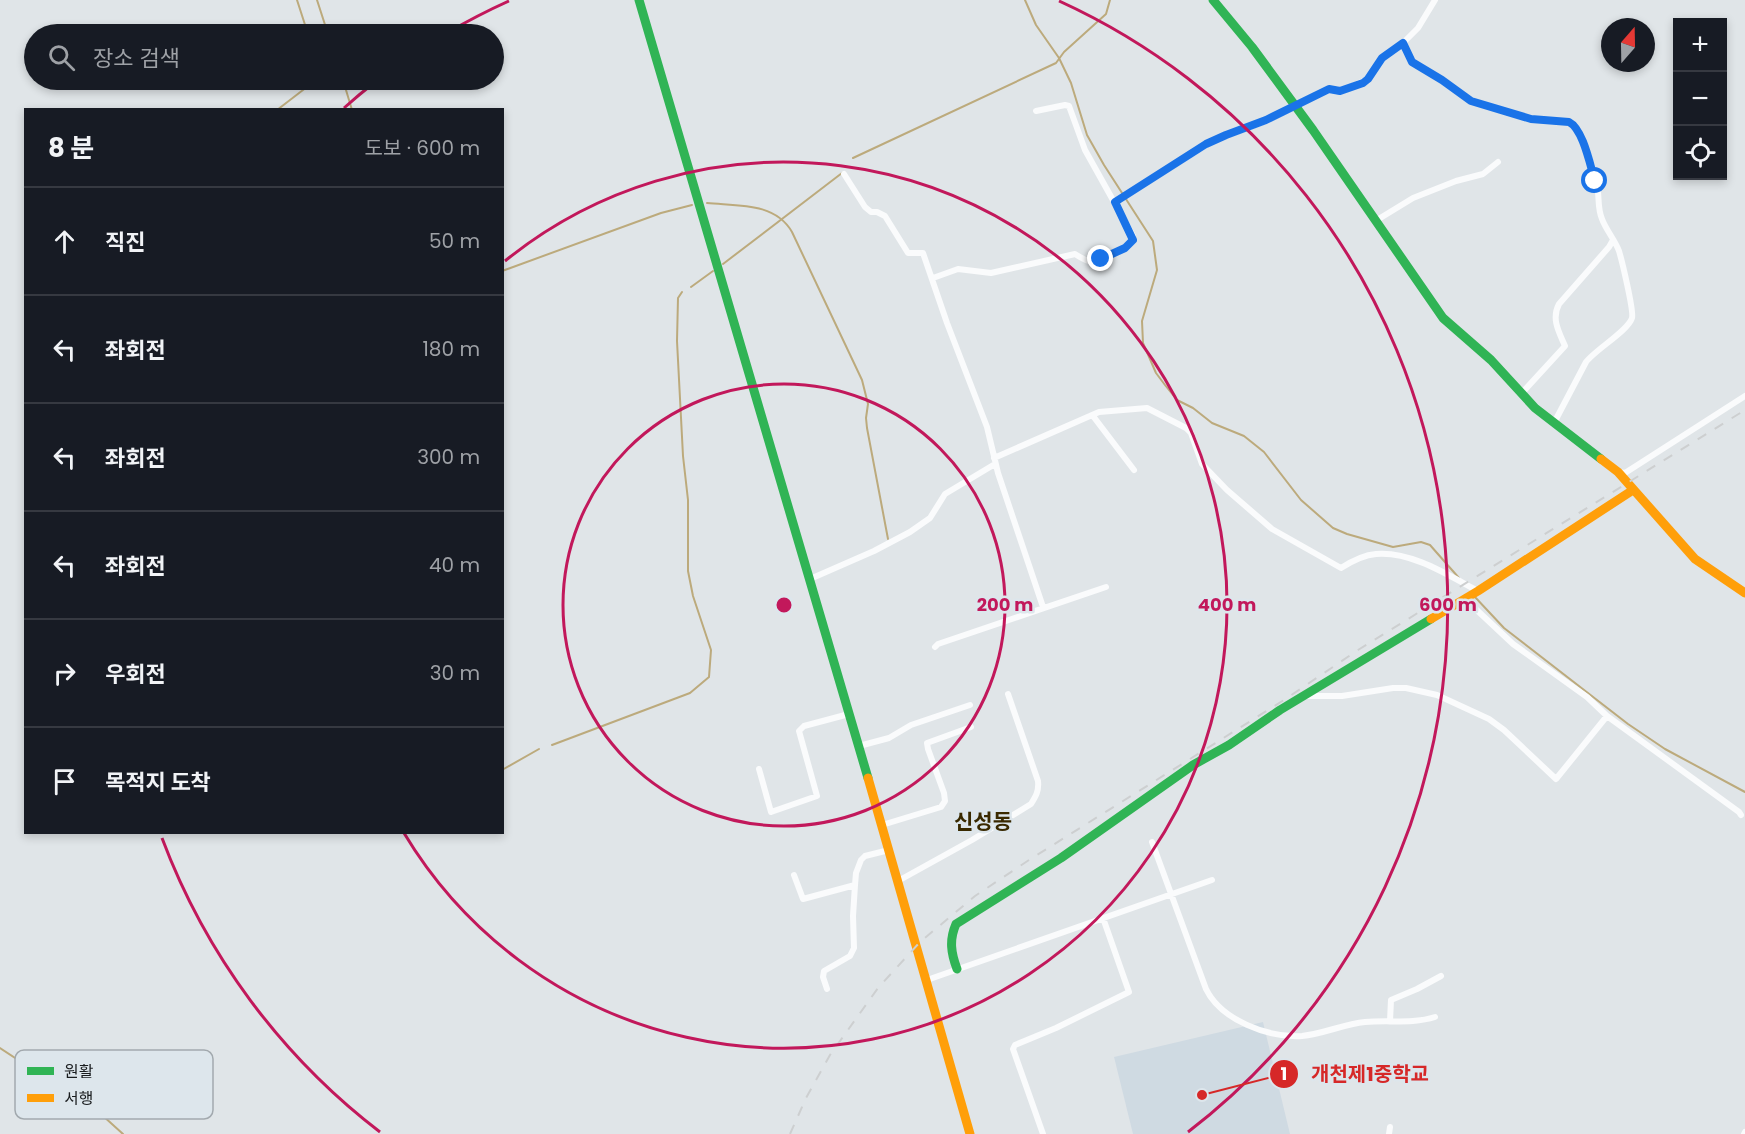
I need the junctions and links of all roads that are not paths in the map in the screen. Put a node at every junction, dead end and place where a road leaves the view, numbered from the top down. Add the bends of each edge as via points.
1 (639, 0) edge
2 (1213, 0) edge
3 (1435, 0) edge
4 (1403, 43) junction
5 (1294, 105) junction
6 (1036, 111) dead end
7 (1498, 162) dead end
8 (844, 174) dead end
9 (1115, 202) junction
10 (1377, 220) junction
11 (1613, 240) junction
12 (933, 278) junction
13 (1521, 394) junction
14 (1745, 396) edge
15 (1093, 416) junction
16 (1554, 423) junction
17 (995, 461) junction
18 (1134, 470) dead end
19 (1618, 472) junction
20 (1633, 490) junction
21 (810, 579) junction
22 (1106, 587) dead end
23 (1478, 591) junction
24 (1745, 593) edge
25 (1465, 599) junction
26 (1043, 607) junction
27 (935, 646) dead end
28 (1008, 694) dead end
29 (1303, 696) junction
30 (970, 705) dead end
31 (849, 714) junction
32 (1607, 716) junction
33 (971, 727) dead end
34 (859, 746) junction
35 (759, 769) dead end
36 (1741, 815) dead end
37 (882, 825) junction
38 (1152, 842) dead end
39 (889, 850) junction
40 (794, 875) dead end
41 (1212, 880) dead end
42 (898, 881) junction
43 (855, 885) junction
44 (1171, 894) junction
45 (1103, 918) junction
46 (957, 969) junction
47 (1441, 976) dead end
48 (927, 980) junction
49 (827, 989) dead end
50 (1435, 1017) dead end
51 (1390, 1021) junction
52 (970, 1134) edge
53 (1043, 1134) edge

1 - 21 street
2 - 5 street
3 - 4 street via 1418,28
4 - 5 street via 1382,58 1363,83 1340,91 1329,89
4 - 11 street via 1412,62 1471,101 1531,119 1574,124 1595,181 1601,218
5 - 9 street via 1206,144
5 - 10 street
6 - 9 street via 1069,106 1085,150
7 - 10 street via 1483,174 1413,198
8 - 12 street via 865,207 885,216 908,253 923,253
9 - 12 street via 1133,240 1101,259 1087,261 1075,254 991,273 957,269
10 - 13 street via 1443,318 1491,360
11 - 13 street via 1559,304 1556,324 1565,346
11 - 16 street via 1622,261 1632,320 1591,355
12 - 17 street via 987,427
13 - 16 street
14 - 19 street via 1625,473
15 - 17 street
15 - 18 street
15 - 23 street via 1147,408 1186,428 1202,464 1227,490 1272,529 1341,568 1364,556 1387,554 1426,565
16 - 19 street
17 - 21 street via 945,494 930,518 910,532
17 - 26 street
19 - 20 street
20 - 23 street
20 - 24 street via 1695,559
21 - 31 street
22 - 26 street
23 - 25 street
25 - 29 street
25 - 32 street via 1513,644
26 - 27 street
28 - 42 street via 1038,781 1038,793 1031,804
29 - 32 street via 1342,696 1393,688 1437,695 1490,719 1556,779
29 - 46 street via 956,924 951,941
30 - 34 street
31 - 34 street
31 - 35 street via 804,726 799,731 817,796 771,812
32 - 36 street
33 - 37 street via 927,742 945,794 941,807
34 - 37 street
37 - 39 street
38 - 44 street
39 - 42 street
39 - 43 street via 861,860
40 - 43 street via 803,899
41 - 44 street
42 - 48 street
43 - 49 street via 854,948 850,956 825,971
44 - 45 street
44 - 51 street via 1210,999 1230,1017 1256,1028 1302,1036
45 - 46 street
45 - 53 street via 1129,992 1013,1049
46 - 48 street
47 - 51 street via 1391,1000
48 - 52 street
50 - 51 street

